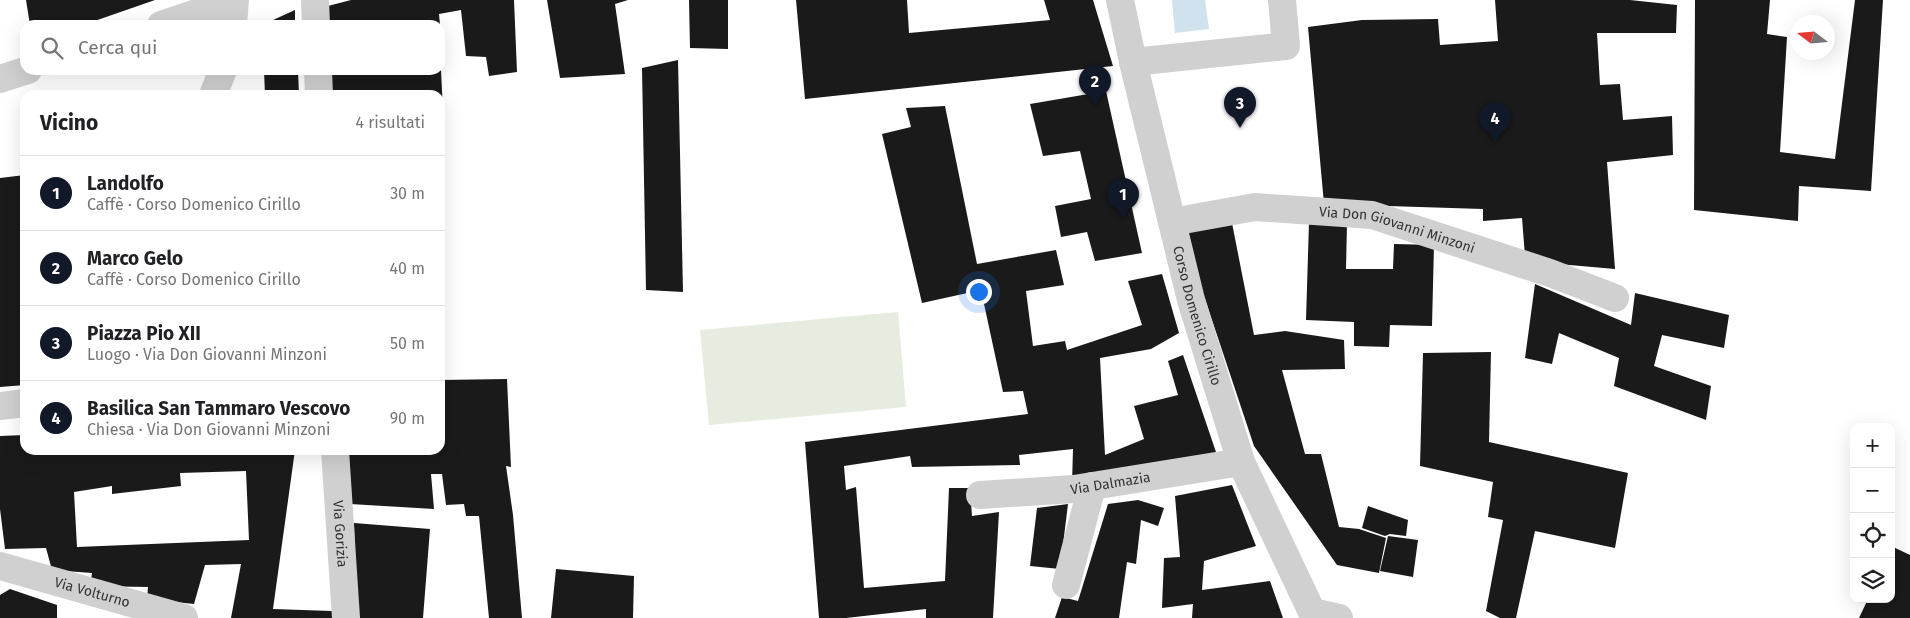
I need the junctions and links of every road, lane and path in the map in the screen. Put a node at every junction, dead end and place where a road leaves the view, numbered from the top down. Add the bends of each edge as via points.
1 (235, 0) edge
2 (315, 0) edge
3 (1120, 0) edge
4 (1282, 0) edge
5 (176, 20) edge
6 (234, 20) edge
7 (316, 20) edge
8 (1133, 62) junction
9 (20, 73) edge
10 (221, 75) edge
11 (318, 75) edge
12 (0, 79) edge
13 (215, 90) edge
14 (319, 90) edge
15 (1172, 222) junction
16 (1615, 298) dead end
17 (20, 404) edge
18 (0, 406) edge
19 (335, 455) edge
20 (1241, 462) junction
21 (1092, 486) junction
22 (980, 495) dead end
23 (0, 566) edge
24 (1066, 585) dead end
25 (1313, 615) edge
26 (184, 618) edge
27 (346, 618) edge
28 (1339, 618) edge

1 - 5 street
1 - 6 street
2 - 7 street
3 - 8 street, Corso Domenico Cirillo
4 - 8 street via 1286,46
8 - 15 street, Corso Domenico Cirillo
9 - 12 street
10 - 13 street
11 - 14 street
15 - 16 street, Via Don Giovanni Minzoni via 1255,207 1372,215 1550,273
15 - 20 street, Corso Domenico Cirillo via 1190,300
17 - 18 street
19 - 27 street, Via Gorizia
20 - 21 street, Via Dalmazia
20 - 25 street, Corso Domenico Cirillo
21 - 22 street, Via Dalmazia
21 - 24 street
23 - 26 street, Via Volturno
25 - 28 street

